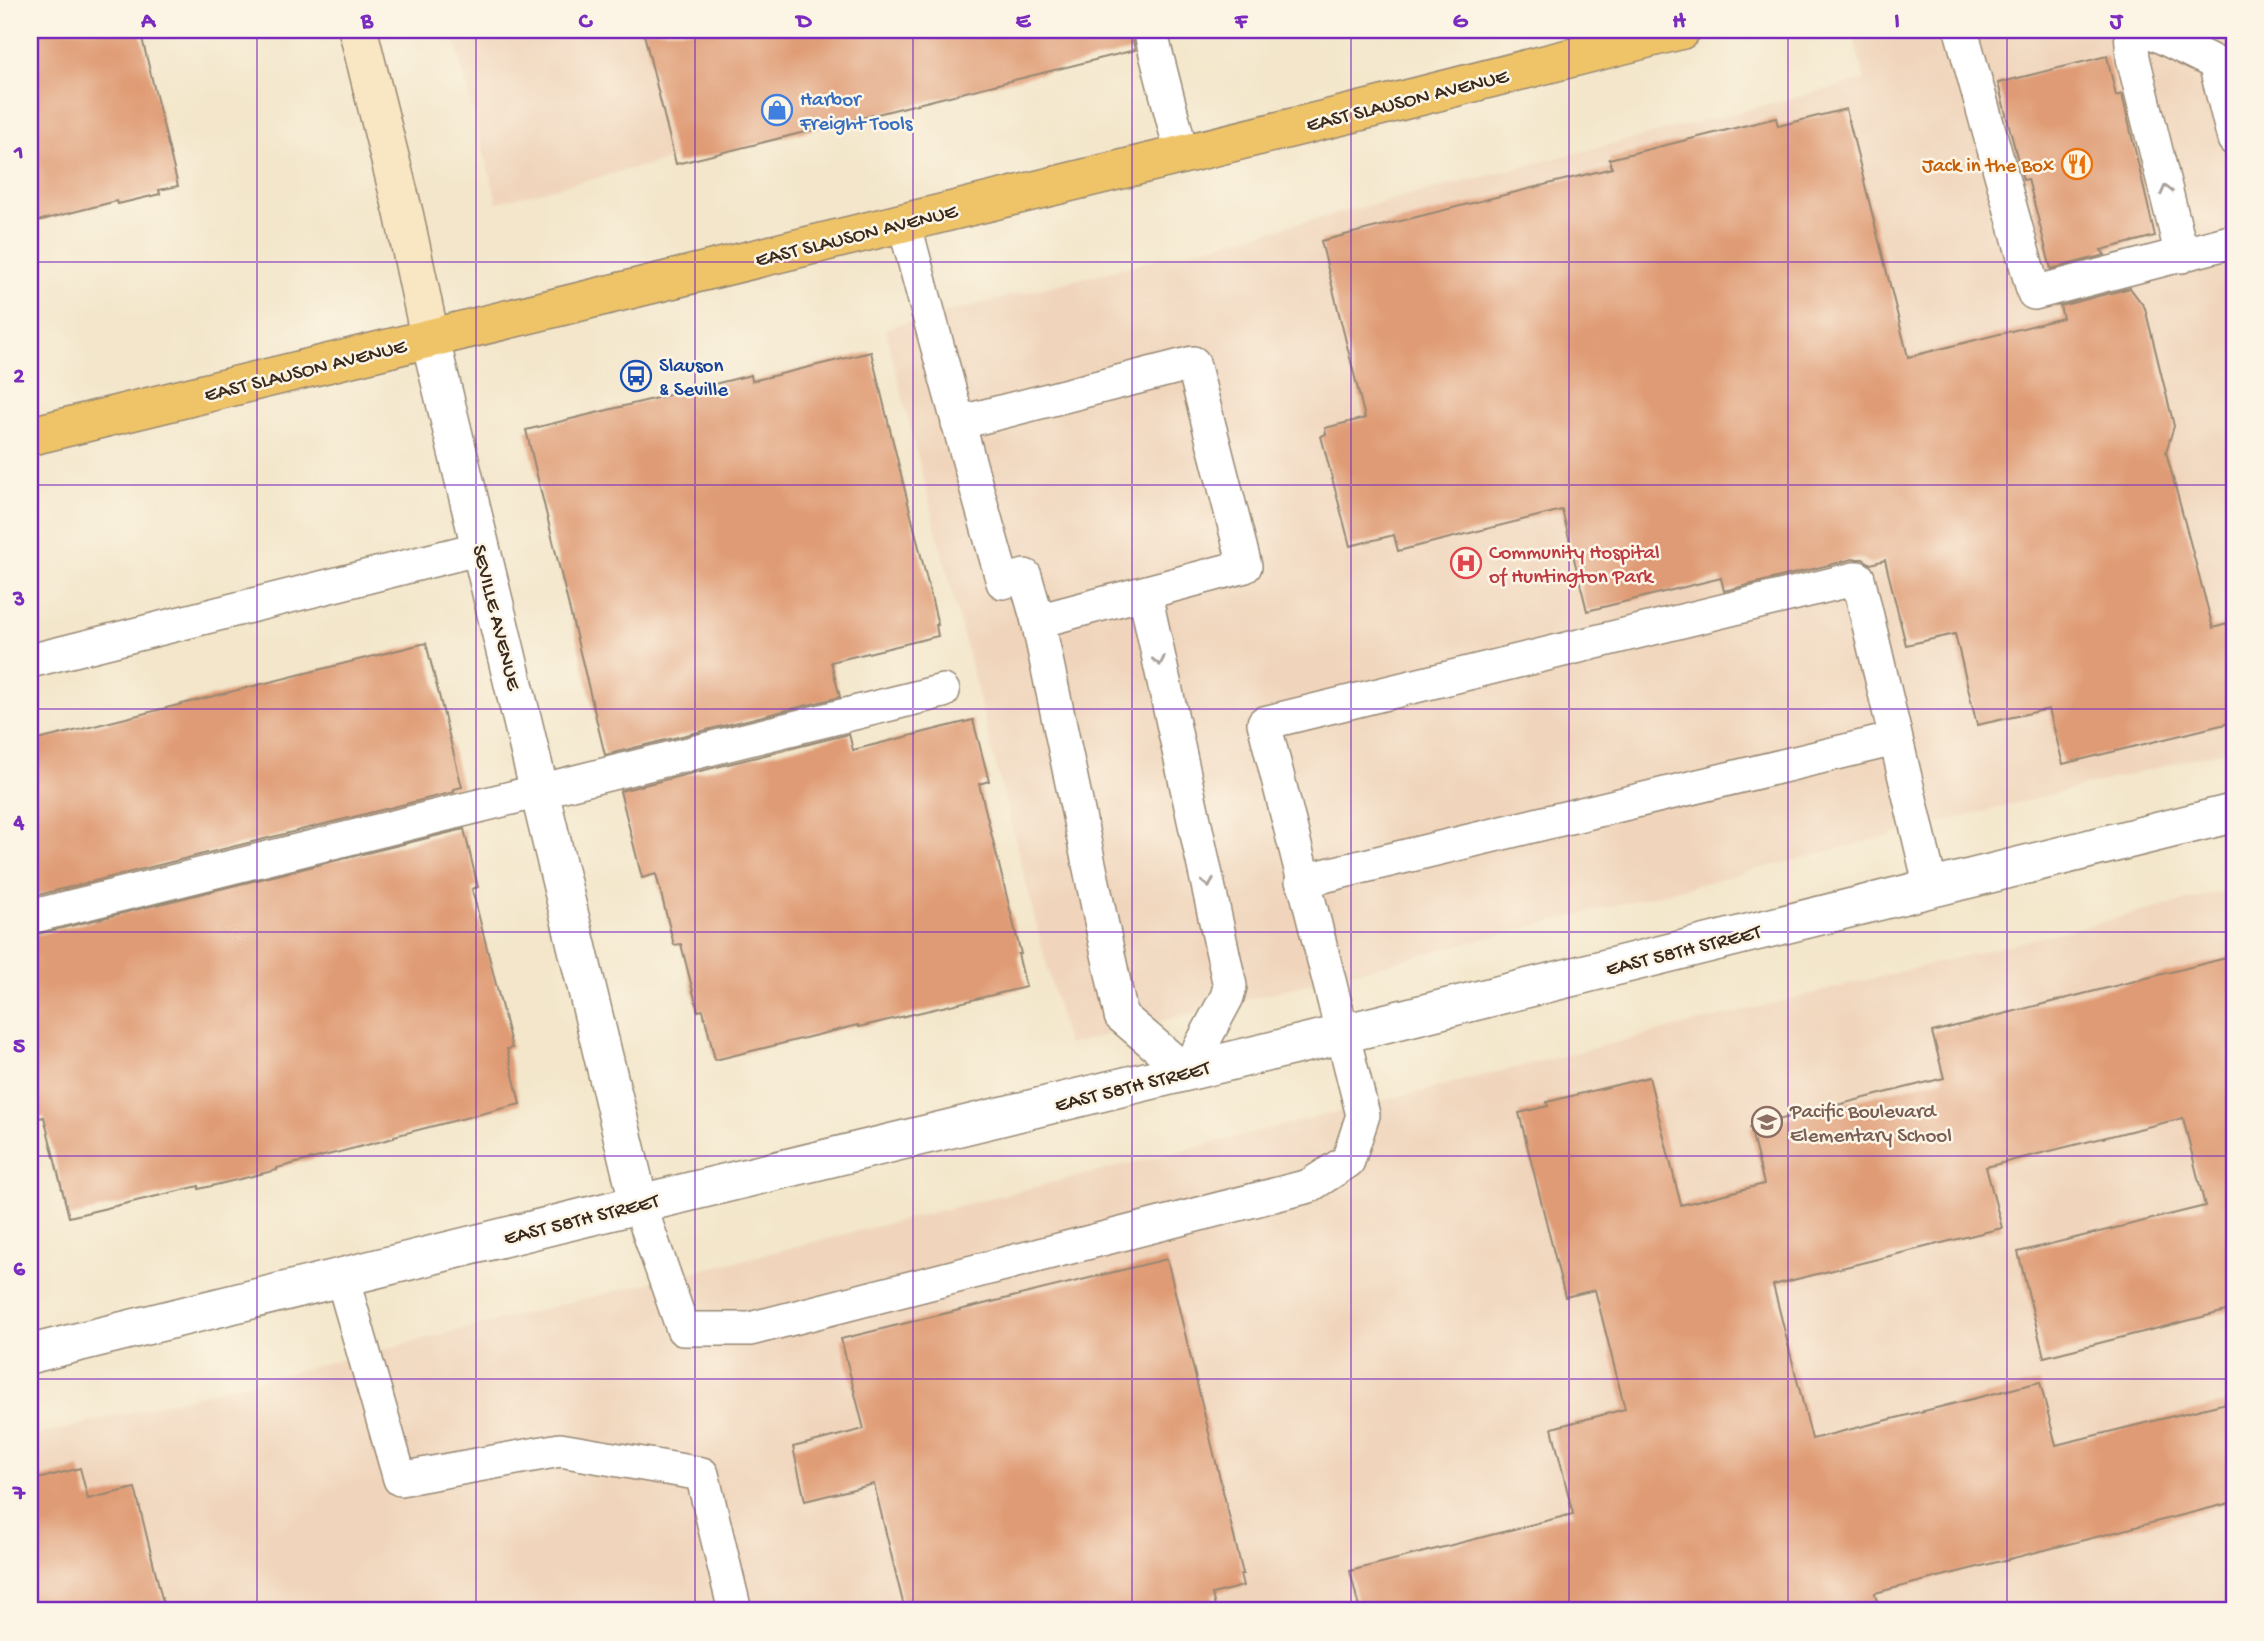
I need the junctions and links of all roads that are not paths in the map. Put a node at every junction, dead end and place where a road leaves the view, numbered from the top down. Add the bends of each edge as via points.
1 (358, 30) edge
2 (1150, 30) edge
3 (1681, 30) edge
4 (1961, 30) edge
5 (2131, 30) edge
6 (2148, 30) edge
7 (2234, 139) edge
8 (1182, 155) junction
9 (904, 222) junction
10 (2234, 241) edge
11 (2182, 256) junction
12 (430, 338) junction
13 (958, 423) junction
14 (30, 436) edge
15 (481, 548) junction
16 (1145, 594) junction
17 (1038, 621) junction
18 (30, 661) edge
19 (943, 691) dead end
20 (1895, 738) junction
21 (541, 790) junction
22 (2234, 813) edge
23 (1302, 881) junction
24 (1931, 888) junction
25 (30, 917) edge
26 (1342, 1034) junction
27 (1187, 1072) junction
28 (639, 1203) junction
29 (342, 1277) junction
30 (30, 1354) edge
31 (735, 1611) edge

1 - 12 street, SEVILLE AVENUE
2 - 8 lane
3 - 8 main road, EAST SLAUSON AVENUE
4 - 11 lane via 2034,293
11 -> 5 lane via 2133,58
6 - 7 lane via 2215,63
8 - 9 main road, EAST SLAUSON AVENUE
9 - 12 main road, EAST SLAUSON AVENUE
9 - 13 lane
10 - 11 lane
12 - 14 main road, EAST SLAUSON AVENUE
12 - 15 street, SEVILLE AVENUE
13 - 16 lane via 1193,363 1245,566
13 - 17 lane via 1003,582 1025,576
15 - 18 lane
15 - 21 street, SEVILLE AVENUE
16 - 17 lane
16 -> 27 lane via 1230,986
17 - 27 lane via 1121,1016
19 - 21 lane
20 - 23 lane
20 - 23 lane via 1858,578 1264,723
20 - 24 lane
21 - 25 lane
21 - 28 street, SEVILLE AVENUE
22 - 24 street, EAST 58TH STREET
23 - 26 lane
24 - 26 street, EAST 58TH STREET
26 - 27 street, EAST 58TH STREET
26 - 28 lane via 1363,1115 1349,1161 1309,1186 750,1329 683,1329
27 - 28 street, EAST 58TH STREET
28 - 29 street, EAST 58TH STREET
29 - 30 street, EAST 58TH STREET
29 - 31 lane via 400,1479 561,1450 702,1475

